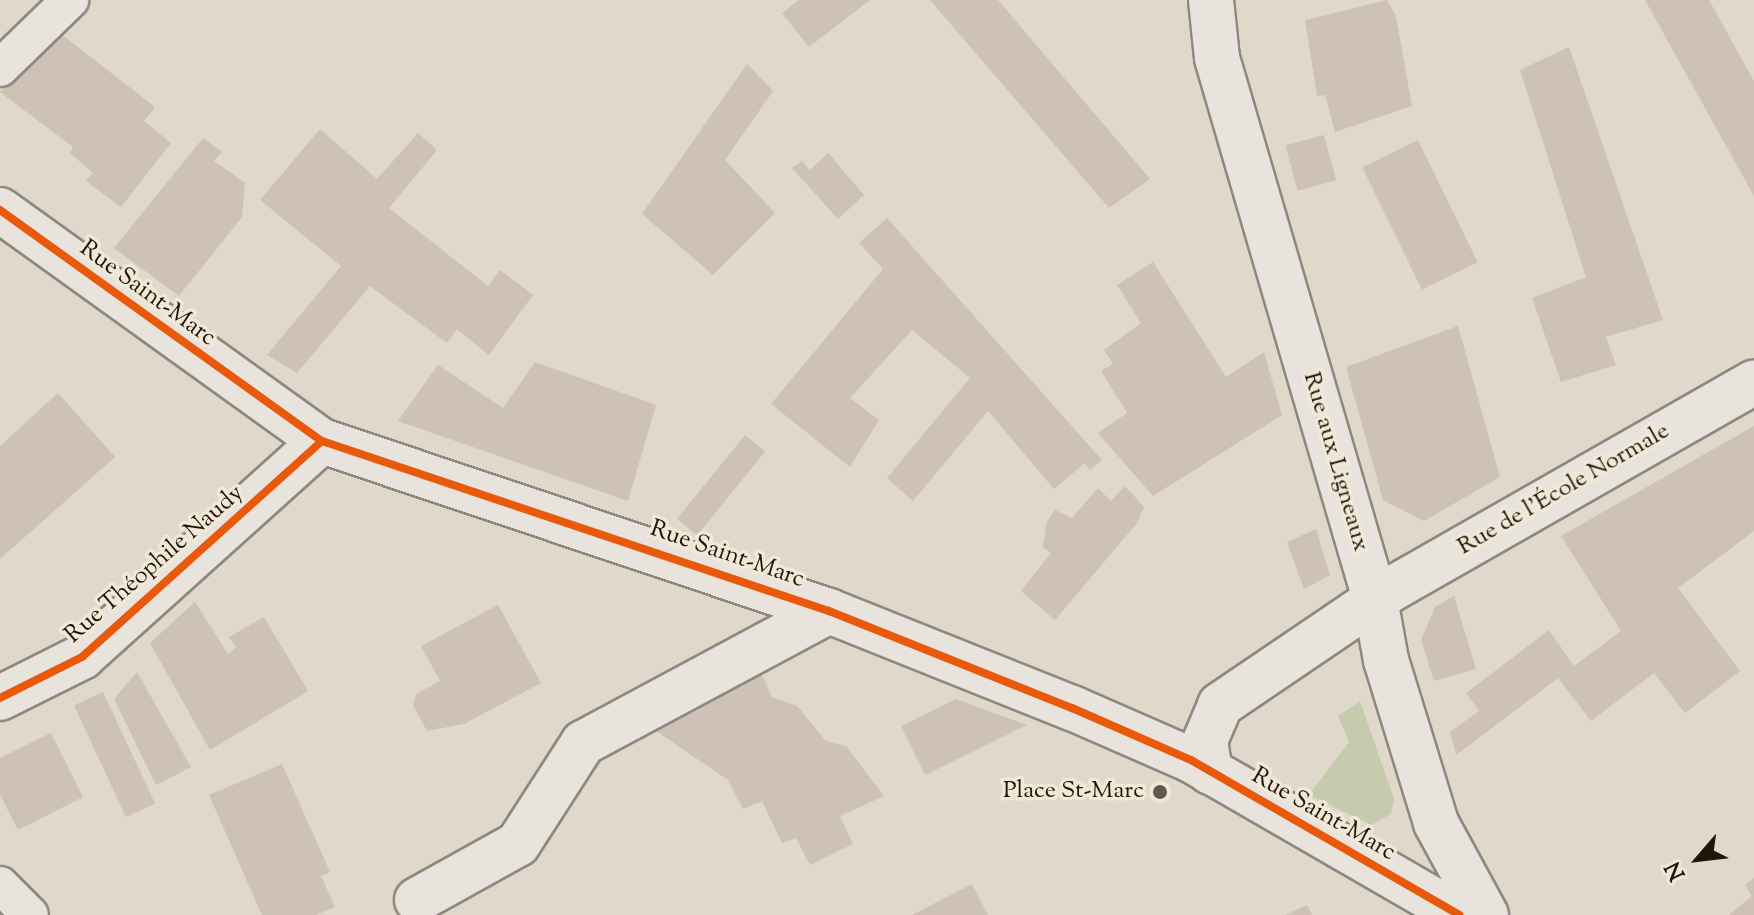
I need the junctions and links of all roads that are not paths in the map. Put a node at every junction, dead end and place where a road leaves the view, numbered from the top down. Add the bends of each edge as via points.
1 (70, 0) edge
2 (1211, 0) edge
3 (0, 68) edge
4 (0, 210) edge
5 (1754, 382) edge
6 (322, 441) junction
7 (1375, 599) junction
8 (829, 611) junction
9 (0, 698) edge
10 (1210, 772) junction
11 (1436, 823) junction
12 (1387, 876) junction
13 (0, 885) edge
14 (417, 900) dead end
15 (30, 915) edge
16 (1460, 915) edge
17 (1486, 915) edge

1 - 3 lane
2 - 7 street, Rue aux Ligneaux via 1217,58
4 - 6 street, Rue Saint-Marc
5 - 7 street, Rue de l'École Normale
6 - 8 street, Rue Saint-Marc
6 - 9 street, Rue Théophile Naudy via 82,657
7 - 10 street, Rue de l'École Normale via 1220,705 1205,741
7 - 11 street, Rue aux Ligneaux
8 - 10 street, Rue Saint-Marc
8 - 14 street via 583,743 518,844
10 - 12 street, Rue Saint-Marc
11 - 12 street, Rue Saint-Marc
11 - 17 street, Rue aux Ligneaux
12 - 16 street, Rue Saint-Marc
13 - 15 lane

